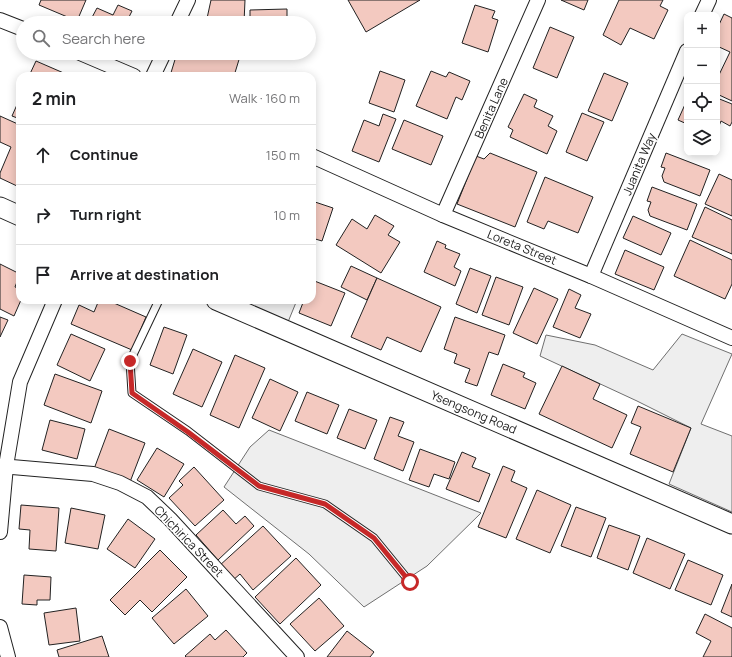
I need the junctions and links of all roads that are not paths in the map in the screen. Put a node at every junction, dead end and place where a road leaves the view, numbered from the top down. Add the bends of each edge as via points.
1 (188, 0) edge
2 (538, 0) edge
3 (709, 0) edge
4 (703, 12) edge
5 (180, 16) edge
6 (0, 20) edge
7 (16, 26) edge
8 (684, 58) edge
9 (96, 60) edge
10 (161, 60) edge
11 (125, 72) edge
12 (155, 72) edge
13 (316, 158) edge
14 (0, 207) edge
15 (16, 214) edge
16 (443, 215) junction
17 (591, 276) junction
18 (53, 304) edge
19 (158, 304) edge
20 (225, 304) edge
21 (732, 338) edge
22 (3, 466) edge
23 (732, 524) edge
24 (0, 532) edge
25 (410, 582) dead end
26 (0, 627) edge
27 (290, 655) edge
28 (8, 657) edge

1 - 5 street
2 - 16 street, Benita Lane
3 - 4 street
6 - 7 street
8 - 17 street, Juanita Way
9 - 11 street
10 - 12 street
13 - 16 street, Loreta Street
14 - 15 main road
16 - 17 street, Loreta Street
17 - 21 street, Loreta Street
18 - 22 street via 20,382
19 - 25 lane via 130,361 132,393 259,486 325,504 374,538
20 - 23 main road, Ysengsong Road
22 - 24 street
22 - 27 street, Chichirica Street via 93,474 120,483 146,497 170,519
26 - 28 street

